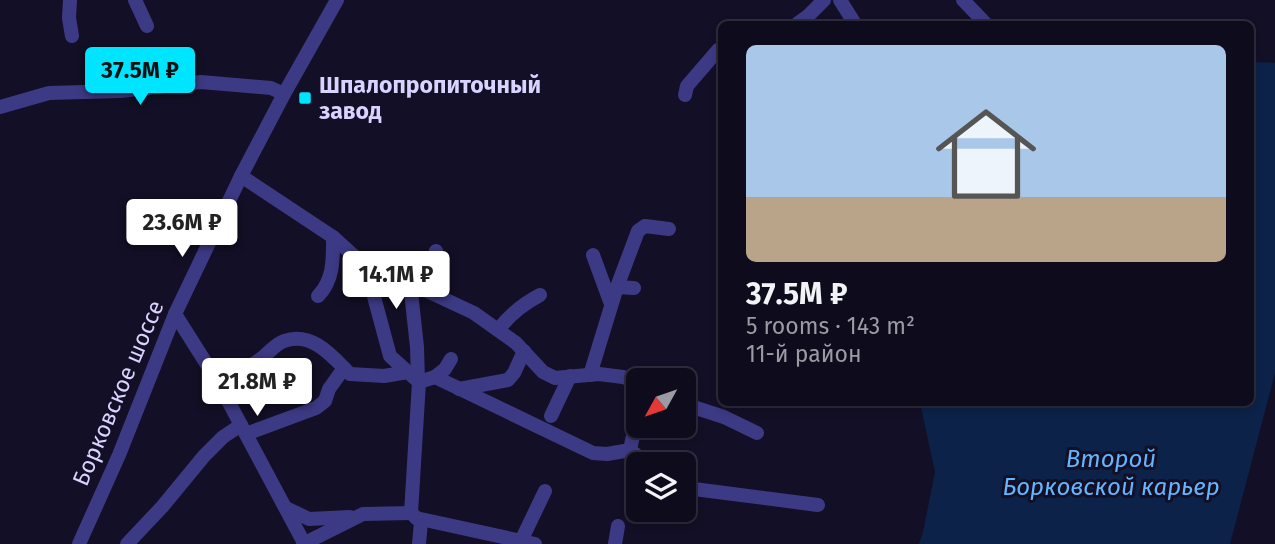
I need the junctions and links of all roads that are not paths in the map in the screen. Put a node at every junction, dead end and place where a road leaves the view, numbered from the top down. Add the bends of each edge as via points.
1 (70, 0) edge
2 (135, 0) edge
3 (337, 0) edge
4 (350, 0) edge
5 (824, 0) edge
6 (840, 0) edge
7 (963, 0) edge
8 (801, 21) edge
9 (853, 21) edge
10 (983, 21) edge
11 (323, 24) junction
12 (147, 26) dead end
13 (72, 36) dead end
14 (718, 50) edge
15 (284, 94) junction
16 (685, 94) dead end
17 (0, 107) edge
18 (241, 176) junction
19 (669, 229) dead end
20 (333, 237) junction
21 (436, 251) dead end
22 (593, 255) dead end
23 (366, 267) junction
24 (410, 283) junction
25 (617, 287) junction
26 (634, 288) dead end
27 (424, 289) junction
28 (540, 295) dead end
29 (318, 296) dead end
30 (611, 304) junction
31 (175, 314) junction
32 (498, 330) junction
33 (524, 351) junction
34 (451, 359) dead end
35 (344, 368) junction
36 (590, 375) junction
37 (570, 376) junction
38 (435, 377) junction
39 (415, 378) junction
40 (626, 378) edge
41 (218, 382) junction
42 (459, 389) junction
43 (696, 408) edge
44 (551, 416) dead end
45 (243, 430) junction
46 (757, 433) dead end
47 (632, 438) edge
48 (630, 450) junction
49 (632, 452) edge
50 (696, 489) edge
51 (545, 491) dead end
52 (818, 505) dead end
53 (286, 508) junction
54 (358, 516) junction
55 (414, 516) junction
56 (618, 526) dead end
57 (304, 543) edge
58 (528, 543) edge
59 (79, 544) edge
60 (127, 544) edge
61 (419, 544) edge
62 (615, 544) edge

1 - 13 street
2 - 12 street
3 - 11 street, Борковское шоссе
4 - 11 street
5 - 8 street
6 - 9 street
7 - 10 street
11 - 15 street, Борковское шоссе
14 - 16 street
15 - 17 street via 271,88 201,82 49,93
15 - 18 street, Борковское шоссе
18 - 20 street
18 - 31 street, Борковское шоссе
19 - 25 street via 645,226 638,231
20 - 23 street
20 - 29 street via 330,277
21 - 27 street via 434,273
22 - 30 street
23 - 24 street
23 - 39 street via 390,356
24 - 27 street
24 - 39 street via 417,347
25 - 26 street
25 - 30 street
27 - 32 street
28 - 32 street via 522,305
30 - 36 street
31 - 41 street
31 - 59 street, Борковское шоссе
32 - 33 street
33 - 37 street via 555,378
33 - 42 street via 508,380
34 - 38 street
35 - 39 street via 350,374
35 - 41 street via 312,341 285,341
35 - 45 street via 316,408
36 - 37 street
36 - 40 street
37 - 44 street
38 - 39 street
38 - 42 street
39 - 55 street
41 - 45 street
42 - 48 street via 593,453
43 - 46 street
45 - 53 street
45 - 60 street via 223,436
47 - 48 street
48 - 49 street
50 - 52 street
51 - 58 street
53 - 54 street via 309,519
53 - 57 street
54 - 55 street
54 - 57 street
55 - 58 street
55 - 61 street via 421,522
56 - 62 street

